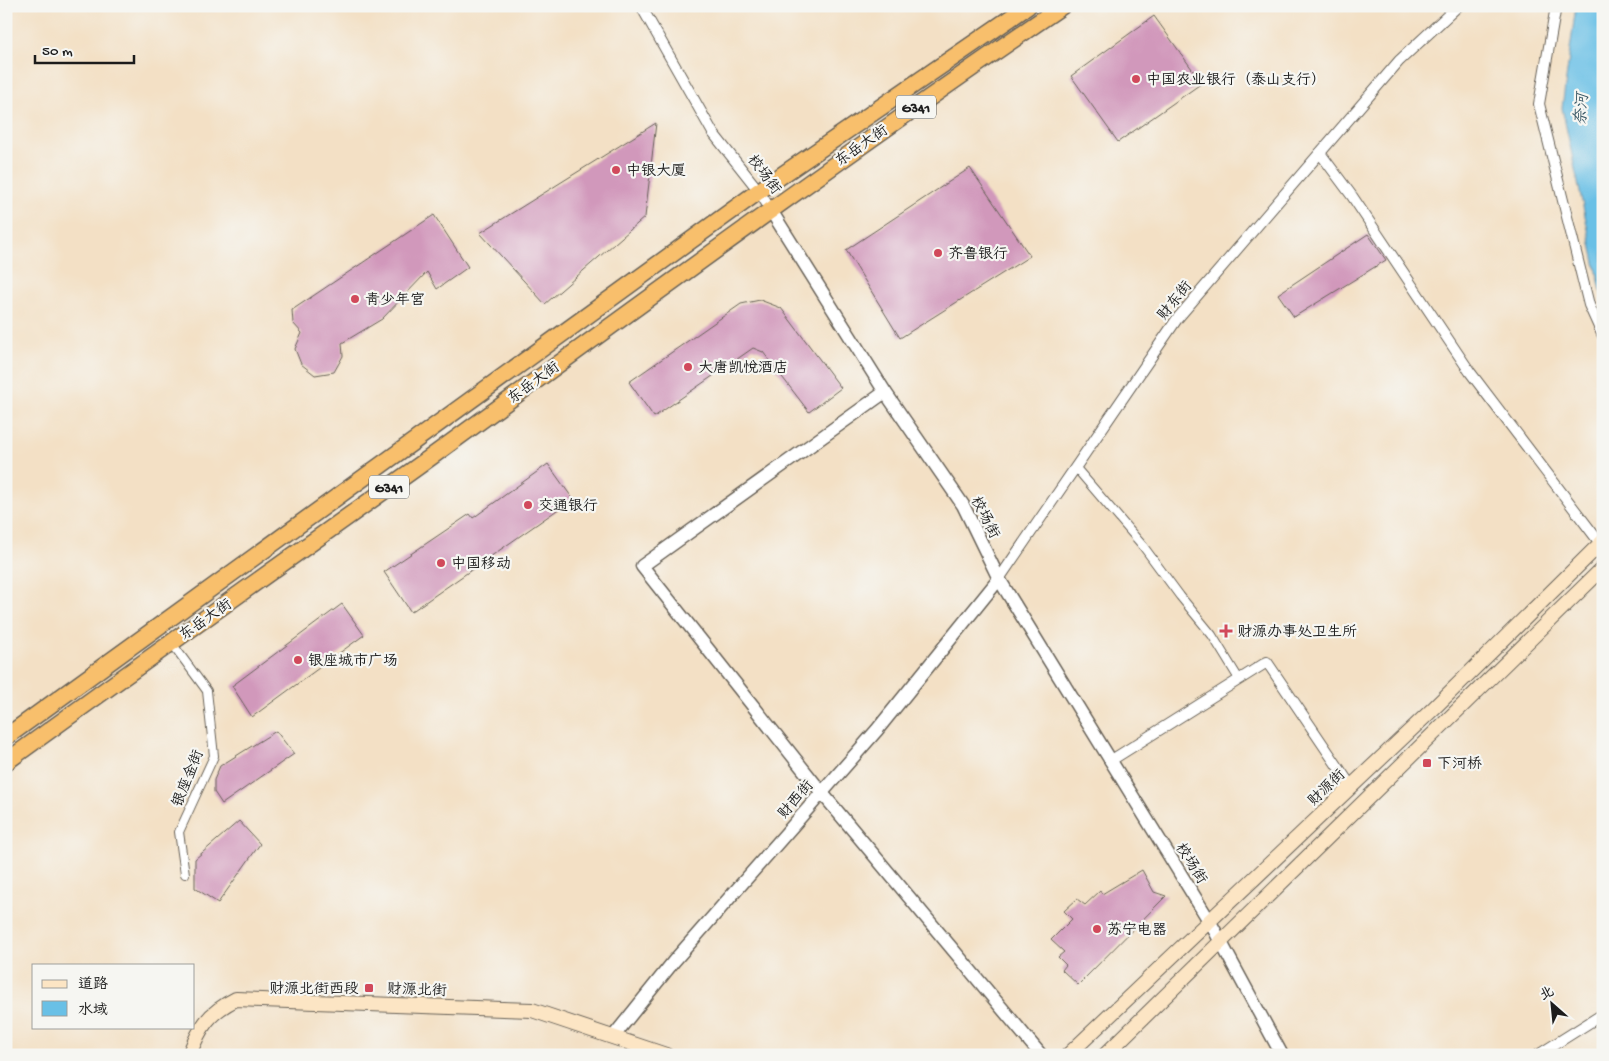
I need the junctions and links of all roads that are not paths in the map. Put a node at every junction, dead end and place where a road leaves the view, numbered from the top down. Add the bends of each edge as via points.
1 (641, 6) edge
2 (1028, 6) edge
3 (1062, 6) edge
4 (1458, 6) edge
5 (1556, 6) edge
6 (1320, 153) junction
7 (759, 191) junction
8 (770, 209) junction
9 (1603, 336) edge
10 (885, 392) junction
11 (1076, 468) junction
12 (1601, 542) edge
13 (1603, 568) edge
14 (999, 579) junction
15 (171, 642) junction
16 (1239, 679) junction
17 (6, 737) edge
18 (1110, 761) junction
19 (6, 762) edge
20 (1351, 786) junction
21 (822, 793) junction
22 (185, 874) dead end
23 (1210, 922) junction
24 (1221, 943) junction
25 (1603, 1014) edge
26 (613, 1037) junction
27 (189, 1055) edge
28 (666, 1055) edge
29 (1041, 1055) edge
30 (1068, 1055) edge
31 (1105, 1055) edge
32 (1282, 1055) edge
33 (1538, 1055) edge

1 - 7 street, 校场街 via 713,133
2 - 7 highway, 东岳大街 / G341
3 - 8 highway, 东岳大街 / G341
4 - 6 street, 财东街 via 1399,61
5 - 9 street via 1539,104 1589,304
6 - 11 street, 财东街 via 1177,318
6 - 12 street via 1470,372
7 - 8 street, 校场街
7 - 17 highway, 东岳大街 / G341
8 - 10 street, 校场街
8 - 15 highway, 东岳大街 / G341
10 - 14 street, 校场街 via 963,505
10 - 21 street via 642,566
11 - 14 street, 财东街
11 - 16 street via 1143,546 1212,635
12 - 20 main road, 财源街
13 - 24 main road
14 - 18 street, 校场街
14 - 21 street, 财西街
15 - 19 highway, 东岳大街 / G341
15 - 22 street, 银座金街 via 207,691 214,756 178,832
16 - 18 street
16 - 20 street via 1267,662
18 - 23 street, 校场街
20 - 23 main road, 财源街
21 - 26 street, 财西街 via 674,961
21 - 29 street
23 - 24 street, 校场街
23 - 30 main road, 财源街
24 - 31 main road
24 - 32 street, 校场街
25 - 33 street
26 - 27 main road, 财源北街 via 532,1010 236,999 220,1006 200,1027
26 - 28 main road, 财源北街

